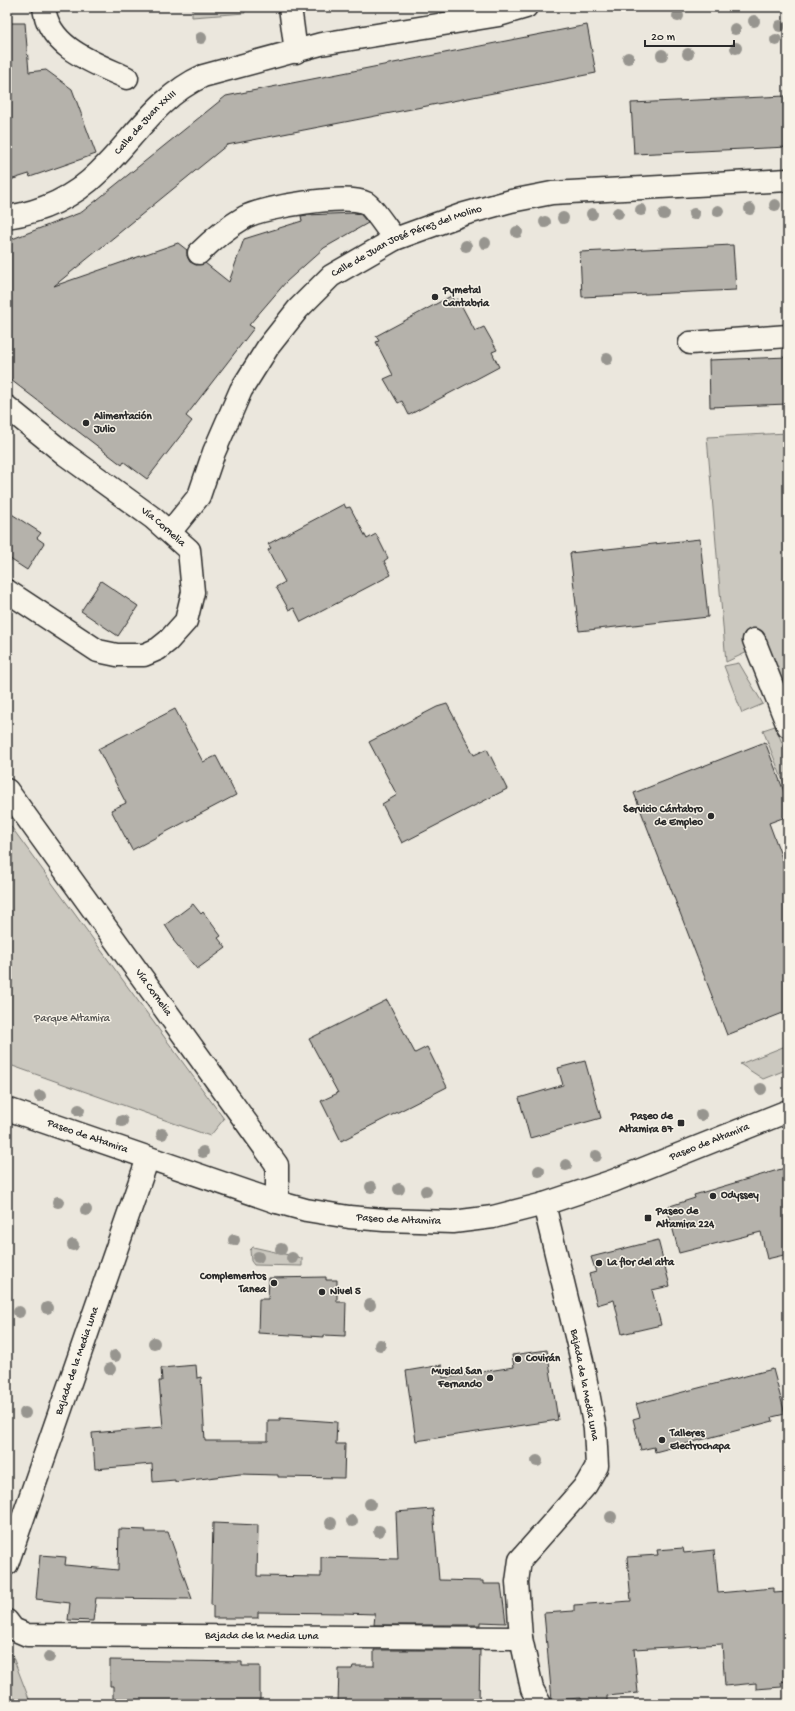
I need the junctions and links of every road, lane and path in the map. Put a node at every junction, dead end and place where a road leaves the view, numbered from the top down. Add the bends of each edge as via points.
1 (44, 7) edge
2 (290, 7) edge
3 (526, 7) edge
4 (296, 52) junction
5 (127, 78) dead end
6 (788, 180) edge
7 (7, 217) edge
8 (395, 239) junction
9 (199, 253) dead end
10 (788, 336) edge
11 (690, 343) dead end
12 (7, 407) edge
13 (170, 532) junction
14 (7, 591) edge
15 (754, 640) dead end
16 (788, 726) edge
17 (7, 790) edge
18 (7, 1109) edge
19 (787, 1114) edge
20 (148, 1158) junction
21 (277, 1202) junction
22 (544, 1204) junction
23 (7, 1564) edge
24 (7, 1621) edge
25 (521, 1638) junction
26 (540, 1704) edge

1 - 5 street via 45,15 61,41 78,54
2 - 4 street
3 - 4 street, Calle de Juan XXIII via 499,14 321,44
4 - 7 street, Calle de Juan XXIII via 203,76 185,84 134,131 98,173 60,201 24,214
6 - 8 street, Calle de Juan José Pérez del Molino via 552,193 464,214
8 - 9 street via 366,203 346,199 305,203 246,216 218,234
8 - 13 street, Calle de Juan José Pérez del Molino via 331,276 298,309 268,347 241,390 214,452 199,496
10 - 11 street
12 - 13 street, Vía Cornelia
13 - 14 street, Vía Cornelia via 189,550 193,592 186,621 168,641 144,655 117,655 98,651
15 - 16 street
17 - 21 street, Vía Cornelia via 278,1165
18 - 20 street, Paseo de Altamira
19 - 22 street, Paseo de Altamira via 645,1169
20 - 21 street, Paseo de Altamira
20 - 23 street, Bajada de la Media Luna
21 - 22 street, Paseo de Altamira via 349,1217 453,1222 493,1217
22 - 25 street, Bajada de la Media Luna via 582,1361 595,1429 597,1466 586,1486 520,1560 517,1582
24 - 25 street, Bajada de la Media Luna via 13,1629 27,1635
25 - 26 street, Bajada de la Media Luna via 532,1689

